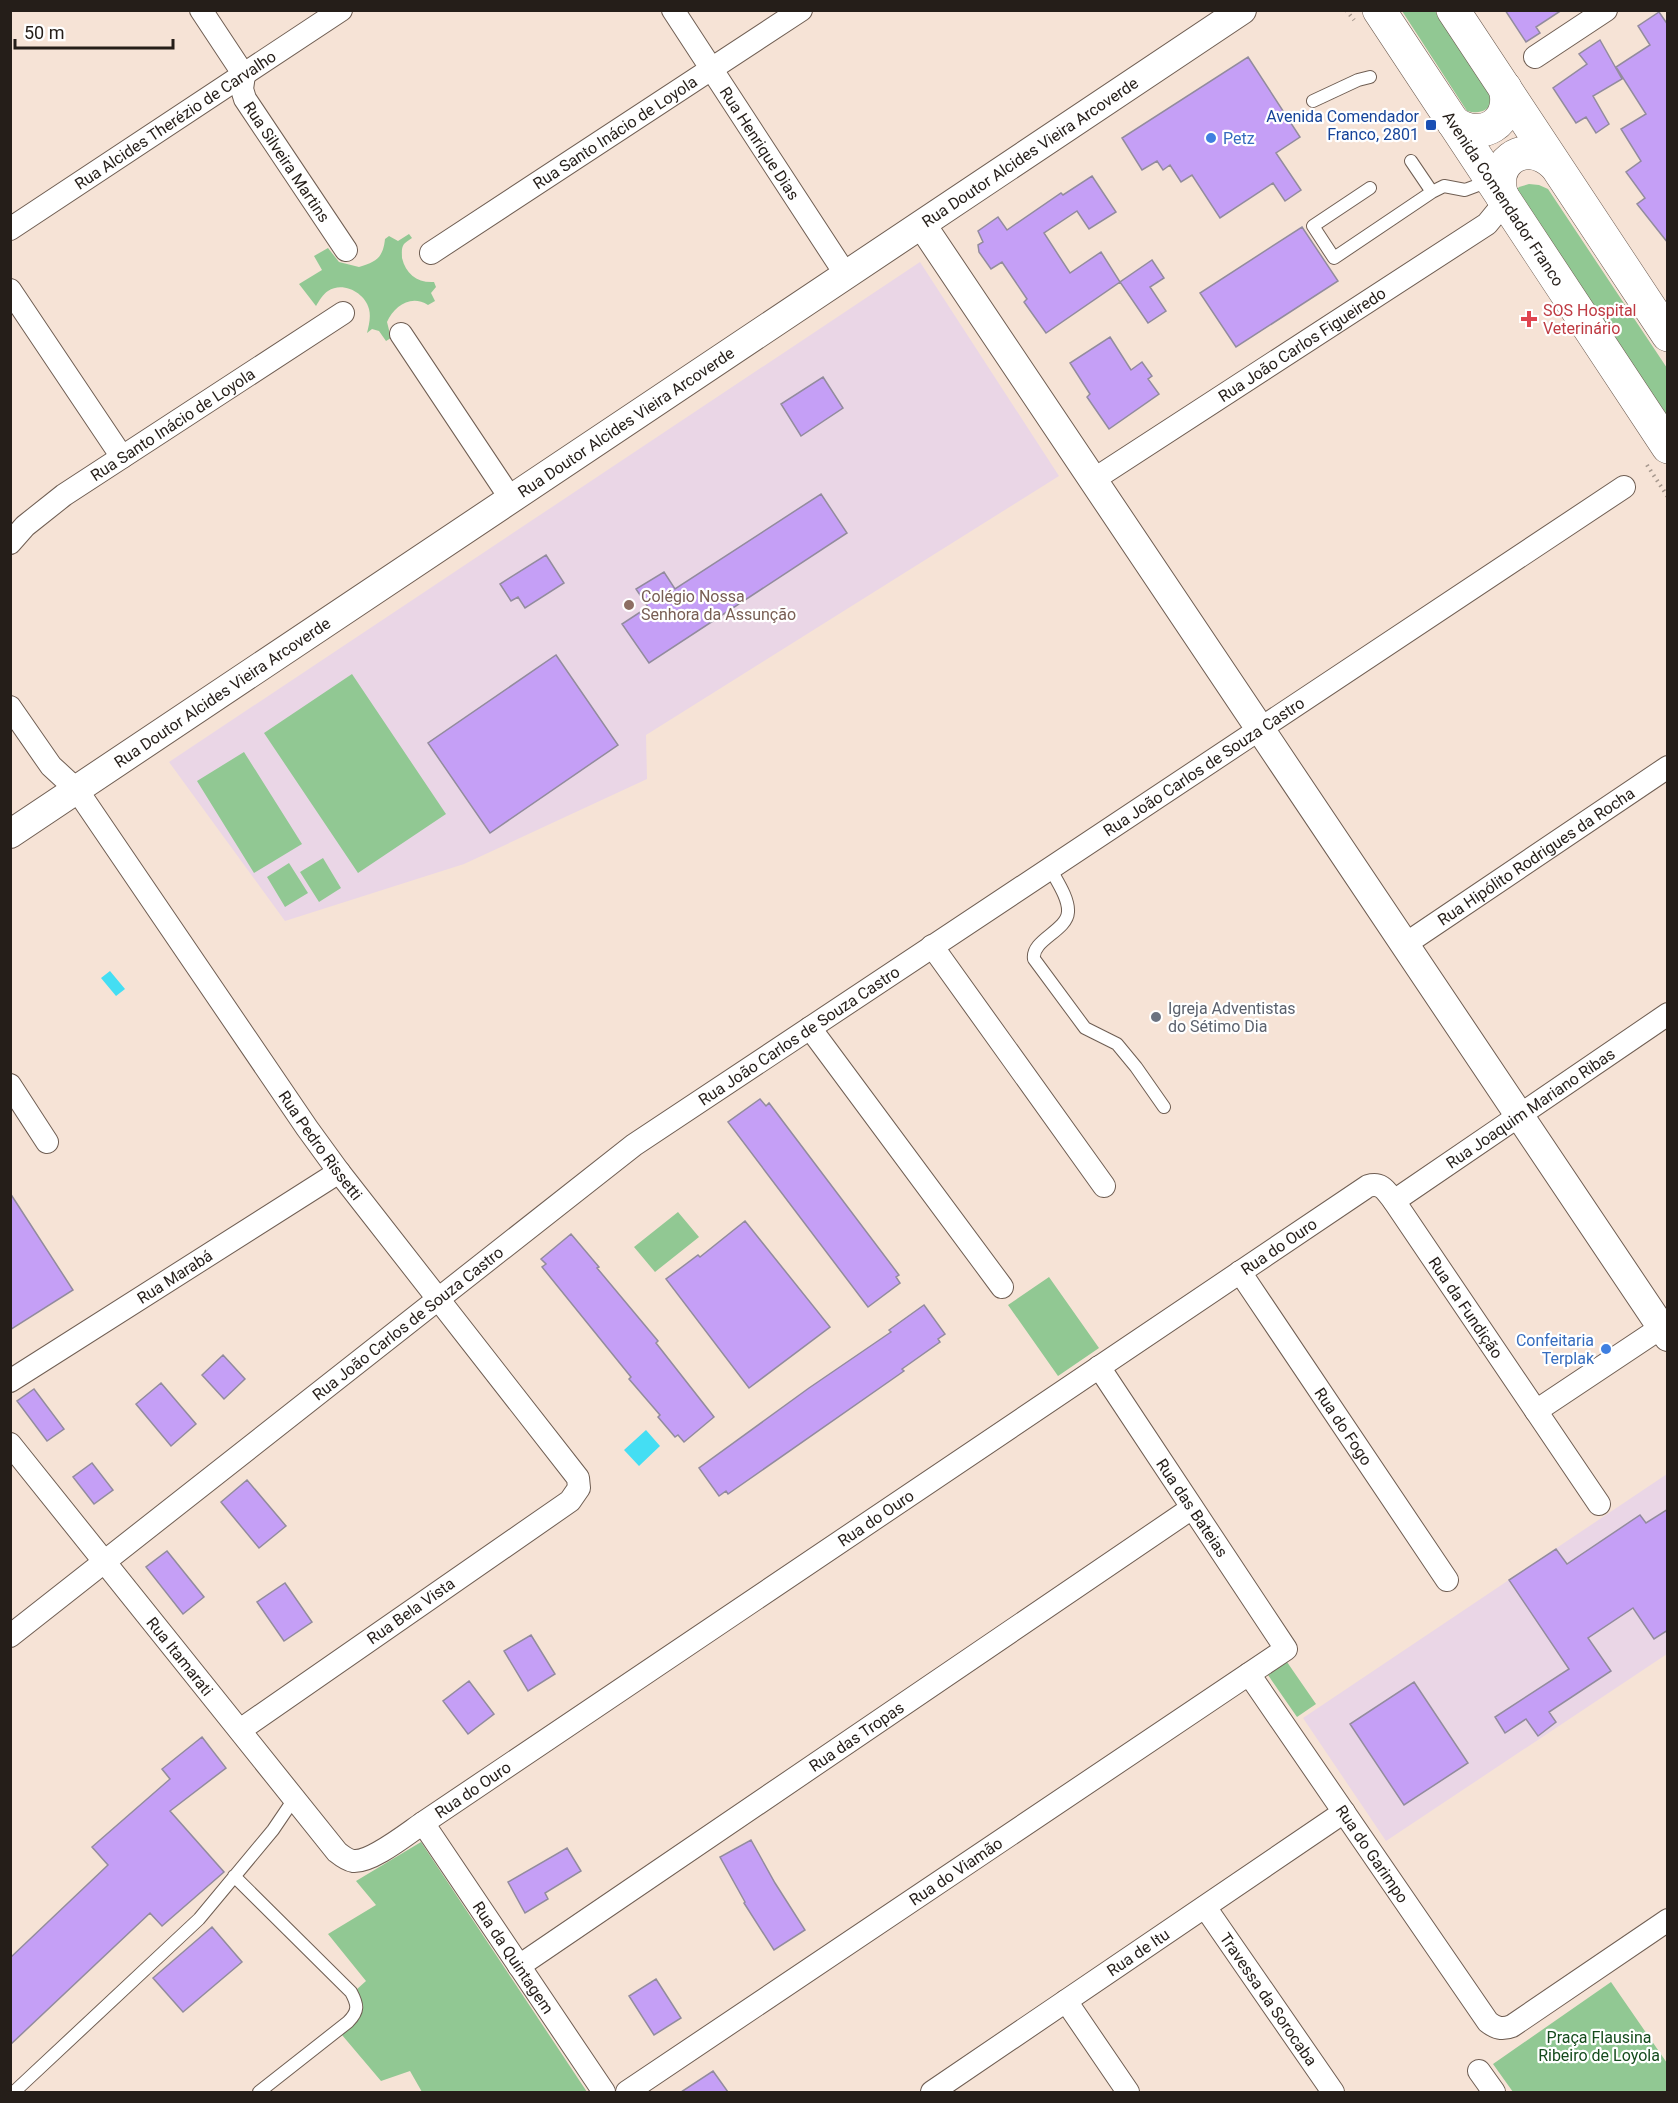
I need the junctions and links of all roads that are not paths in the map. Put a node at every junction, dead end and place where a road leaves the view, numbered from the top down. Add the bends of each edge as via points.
1 (201, 10) edge
2 (341, 10) edge
3 (673, 10) edge
4 (801, 10) edge
5 (1242, 10) edge
6 (1379, 10) edge
7 (1453, 10) edge
8 (1606, 10) edge
9 (1535, 57) dead end
10 (711, 69) junction
11 (244, 75) junction
12 (1370, 77) dead end
13 (1505, 88) junction
14 (1313, 101) dead end
15 (1453, 122) junction
16 (1411, 161) dead end
17 (1554, 164) junction
18 (1370, 188) dead end
19 (1498, 191) junction
20 (1432, 192) junction
21 (922, 225) junction
22 (10, 229) edge
23 (346, 250) dead end
24 (431, 253) dead end
25 (846, 275) junction
26 (10, 290) edge
27 (343, 313) dead end
28 (401, 334) dead end
29 (1668, 335) edge
30 (1668, 447) edge
31 (122, 457) junction
32 (1093, 480) junction
33 (1624, 487) dead end
34 (511, 499) junction
35 (10, 543) edge
36 (10, 707) edge
37 (1260, 729) junction
38 (1668, 767) edge
39 (77, 790) junction
40 (10, 834) edge
41 (1050, 868) junction
42 (1404, 945) junction
43 (932, 946) junction
44 (1668, 1014) edge
45 (810, 1028) junction
46 (10, 1084) edge
47 (1164, 1107) dead end
48 (1519, 1115) junction
49 (47, 1142) dead end
50 (339, 1172) junction
51 (1104, 1186) dead end
52 (1394, 1201) junction
53 (1240, 1272) junction
54 (1002, 1287) dead end
55 (438, 1298) junction
56 (1665, 1329) edge
57 (1099, 1367) junction
58 (10, 1381) edge
59 (1536, 1411) junction
60 (10, 1444) edge
61 (579, 1488) joint
62 (1599, 1504) dead end
63 (1192, 1508) junction
64 (104, 1561) junction
65 (1447, 1580) dead end
66 (10, 1636) edge
67 (1286, 1649) joint
68 (1249, 1674) junction
69 (240, 1730) junction
70 (294, 1798) junction
71 (1344, 1812) junction
72 (423, 1822) junction
73 (354, 1861) joint
74 (234, 1876) junction
75 (1205, 1907) junction
76 (1668, 1920) edge
77 (519, 1966) junction
78 (1066, 2001) junction
79 (1479, 2071) dead end
80 (14, 2092) edge
81 (259, 2092) edge
82 (604, 2092) edge
83 (627, 2092) edge
84 (932, 2092) edge
85 (1128, 2092) edge
86 (1333, 2092) edge
87 (1494, 2092) edge

1 - 11 street, Rua Silveira Martins
2 - 11 street, Rua Alcides Therézio de Carvalho
3 - 10 street, Rua Henrique Dias
4 - 10 street, Rua Santo Inácio de Loyola
5 - 21 street, Rua Doutor Alcides Vieira Arcoverde
6 - 15 highway, Avenida Comendador Franco
7 - 13 highway
8 - 9 street
10 - 24 street, Rua Santo Inácio de Loyola
10 - 25 street, Rua Henrique Dias
11 - 22 street, Rua Alcides Therézio de Carvalho
11 - 23 street, Rua Silveira Martins via 245,99
12 - 14 lane
13 - 15 highway via 1507,105 1493,126 1468,131
13 - 17 highway
15 - 19 highway, Avenida Comendador Franco
16 - 20 lane
17 - 19 highway via 1538,153 1519,154 1504,165
17 - 29 highway
18 - 20 lane via 1313,226 1334,258
19 - 20 lane via 1444,186
19 - 30 highway, Avenida Comendador Franco
19 - 32 street, Rua João Carlos Figueiredo via 1487,224
21 - 25 street, Rua Doutor Alcides Vieira Arcoverde
21 - 32 street
25 - 34 street, Rua Doutor Alcides Vieira Arcoverde
26 - 31 street
27 - 31 street, Rua Santo Inácio de Loyola
28 - 34 street
31 - 35 street, Rua Santo Inácio de Loyola via 46,509
32 - 37 street
33 - 37 street, Rua João Carlos de Souza Castro
34 - 39 street, Rua Doutor Alcides Vieira Arcoverde
36 - 39 street via 51,766
37 - 41 street, Rua João Carlos de Souza Castro
37 - 42 street
38 - 42 street, Rua Hipólito Rodrigues da Rocha
39 - 40 street, Rua Doutor Alcides Vieira Arcoverde
39 - 50 street, Rua Pedro Rissetti
41 - 43 street, Rua João Carlos de Souza Castro
41 - 47 lane via 1068,910 1066,921 1035,949 1034,959 1085,1028 1117,1044
42 - 48 street
43 - 45 street, Rua João Carlos de Souza Castro
43 - 51 street
44 - 48 street, Rua Joaquim Mariano Ribas
45 - 54 street
45 - 55 street, Rua João Carlos de Souza Castro via 634,1144
46 - 49 street
48 - 52 street, Rua Joaquim Mariano Ribas
48 - 56 street
50 - 55 street, Rua Pedro Rissetti
50 - 58 street, Rua Marabá
52 - 53 street, Rua do Ouro via 1383,1186 1368,1186
52 - 59 street, Rua da Fundição
53 - 57 street, Rua do Ouro
53 - 65 street, Rua do Fogo
55 - 61 street, Rua Pedro Rissetti via 575,1472
55 - 64 street, Rua João Carlos de Souza Castro
56 - 59 street
57 - 63 street, Rua das Bateias
57 - 72 street, Rua do Ouro
59 - 62 street, Rua da Fundição
60 - 64 street, Rua Itamarati
61 - 69 street, Rua Bela Vista via 570,1501
63 - 67 street, Rua das Bateias
63 - 77 street, Rua das Tropas
64 - 66 street, Rua João Carlos de Souza Castro
64 - 69 street, Rua Itamarati
67 - 68 street, Rua do Viamão
68 - 71 street, Rua do Garimpo
68 - 83 street, Rua do Viamão
69 - 70 street, Rua Itamarati
70 - 73 street, Rua Itamarati via 337,1852
70 - 74 lane
71 - 75 street, Rua de Itu
71 - 76 street, Rua do Garimpo via 1488,2022 1499,2028 1512,2026
72 - 73 street, Rua do Ouro via 370,1857
72 - 77 street, Rua da Quintagem
74 - 80 lane via 199,1919
74 - 81 lane via 351,1992 357,2003 356,2014 348,2022
75 - 78 street, Rua de Itu
75 - 86 street, Travessa da Sorocaba
77 - 82 street, Rua da Quintagem
78 - 84 street, Rua de Itu
78 - 85 street
79 - 87 street

